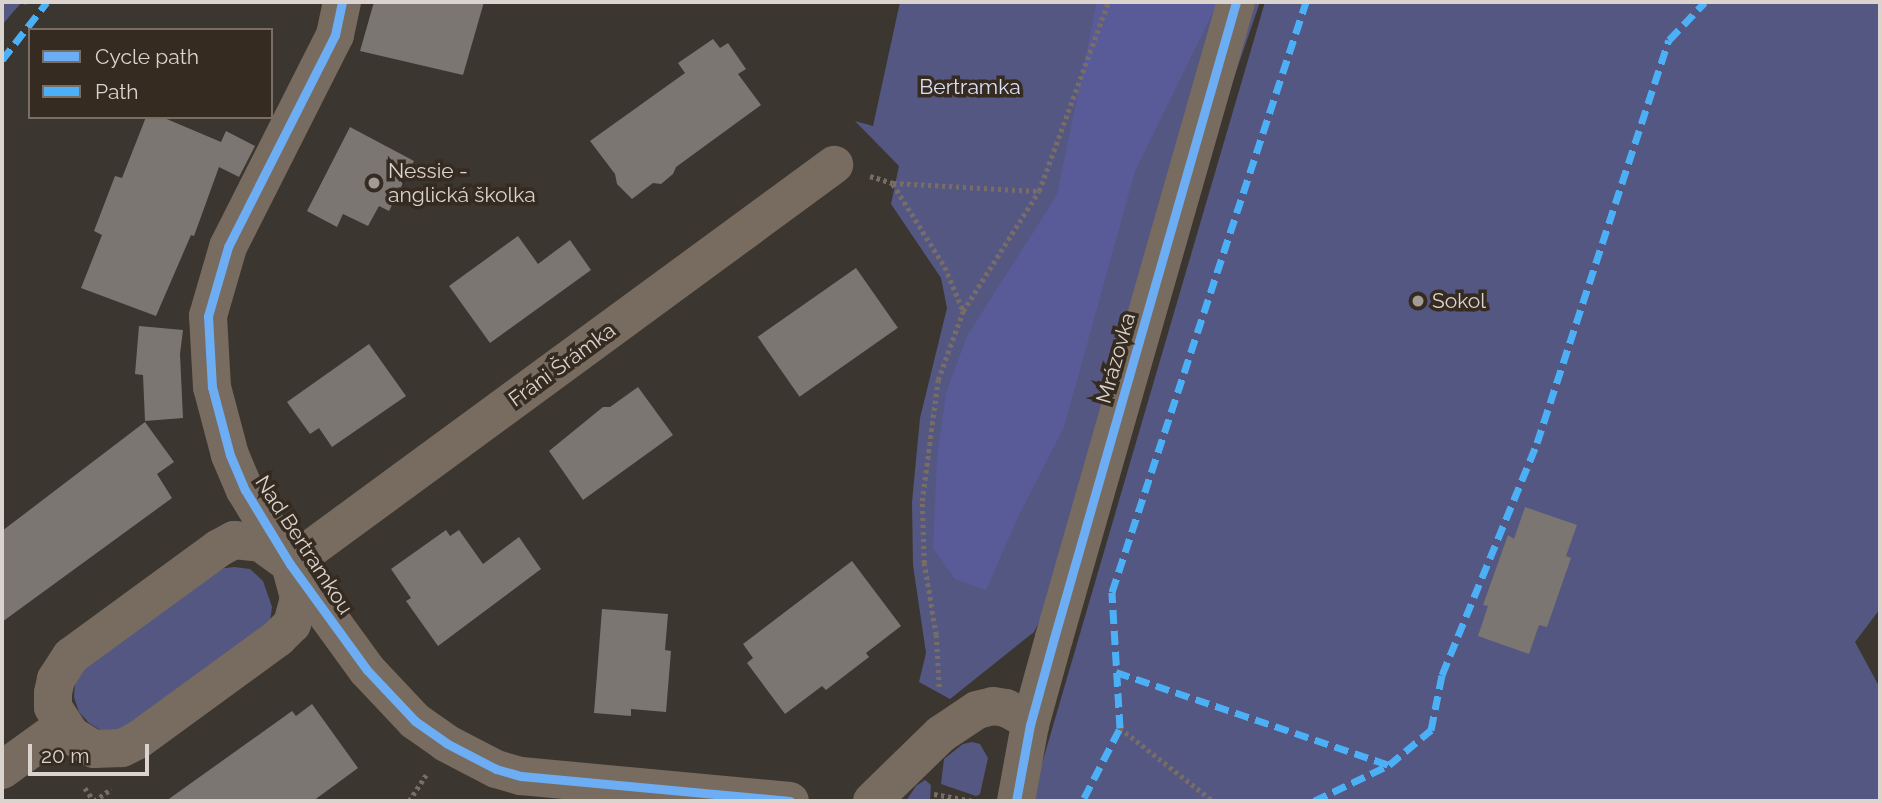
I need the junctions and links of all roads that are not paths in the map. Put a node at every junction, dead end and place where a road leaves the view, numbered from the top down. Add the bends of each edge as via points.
1 (342, 2) edge
2 (1236, 2) edge
3 (834, 165) road end
4 (290, 564) junction
5 (1030, 725) junction
6 (63, 726) junction
7 (2, 769) edge
8 (790, 801) edge
9 (872, 801) edge
10 (1016, 801) edge

1 - 4 street, Nad Bertramkou via 335,35 228,247 208,316 212,387 230,456
2 - 5 street, Mrázovka
3 - 4 street, Fráni Šrámka
4 - 6 street via 299,598 292,624 138,740 122,748 94,749
4 - 6 street via 271,548 250,540 234,540 219,548 71,656 53,693 53,707
4 - 8 street, Nad Bertramkou via 388,695 415,721 471,758 522,776
5 - 9 street via 1013,710 989,706 968,714
5 - 10 street, Mrázovka
6 - 7 street

